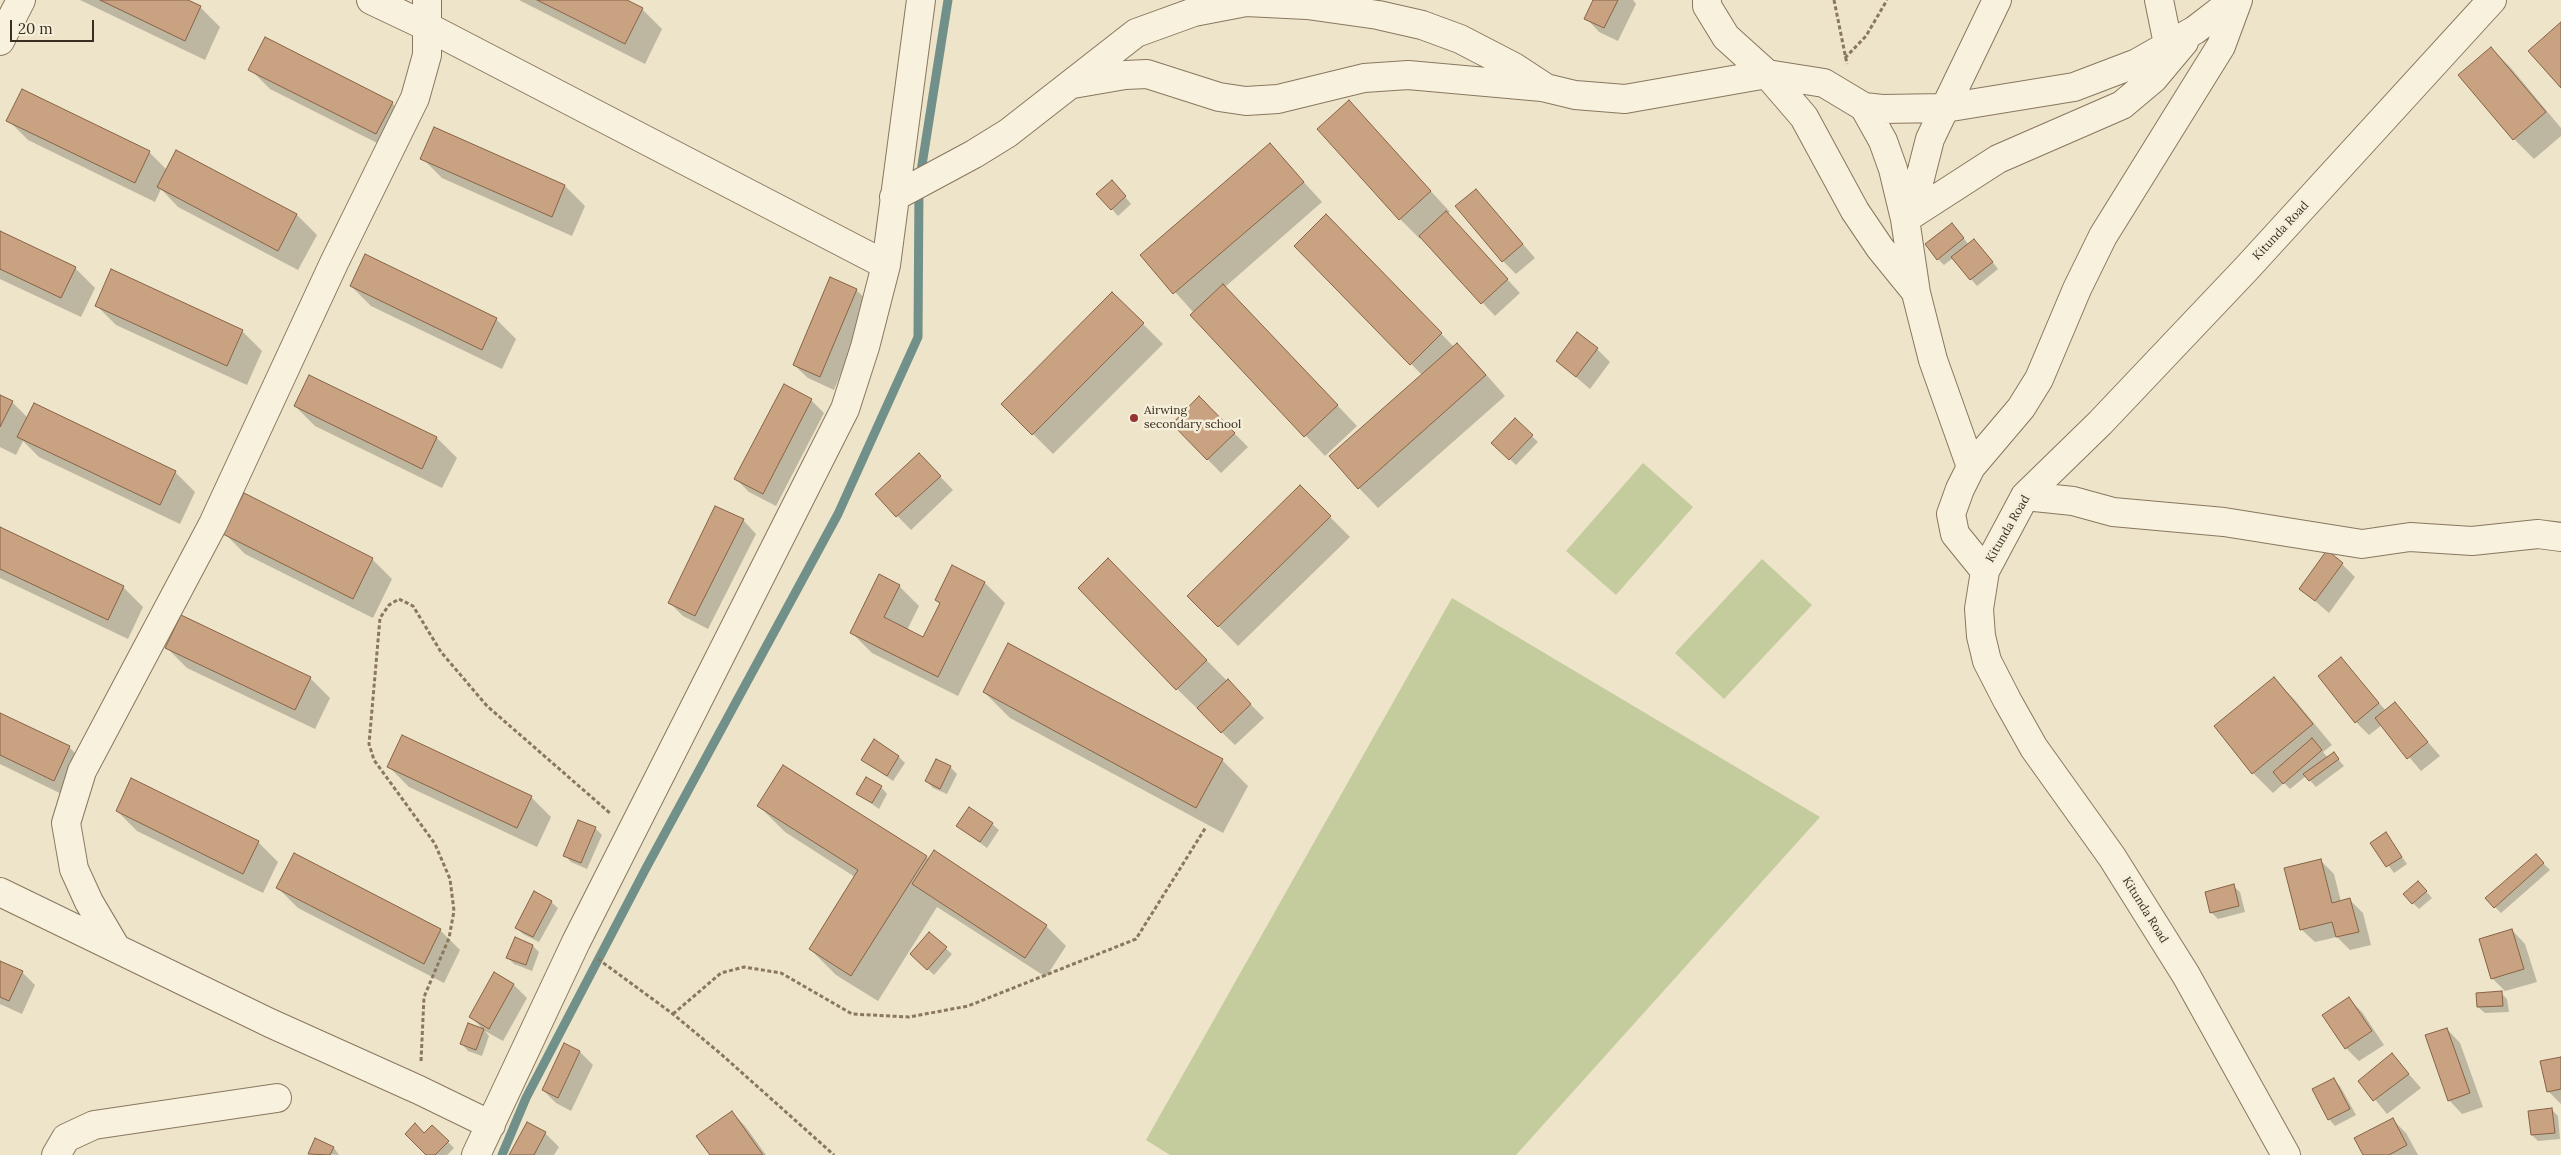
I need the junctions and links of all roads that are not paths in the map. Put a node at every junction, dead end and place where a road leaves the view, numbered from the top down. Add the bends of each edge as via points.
1 (21, 0) edge
2 (371, 0) edge
3 (427, 0) edge
4 (921, 0) edge
5 (1165, 0) edge
6 (1706, 0) edge
7 (1997, 0) edge
8 (2158, 0) edge
9 (2234, 0) edge
10 (2238, 0) edge
11 (2492, 0) edge
12 (428, 27) junction
13 (2195, 30) junction
14 (1136, 33) junction
15 (0, 40) edge
16 (2168, 44) junction
17 (1767, 74) junction
18 (1070, 85) junction
19 (1546, 88) junction
20 (1864, 107) junction
21 (1945, 108) junction
22 (894, 197) junction
23 (1911, 215) junction
24 (886, 265) junction
25 (1916, 293) junction
26 (1971, 467) junction
27 (2025, 496) junction
28 (2561, 537) edge
29 (1985, 570) junction
30 (0, 892) edge
31 (115, 946) junction
32 (277, 1098) dead end
33 (491, 1125) junction
34 (56, 1155) edge
35 (476, 1155) edge
36 (2286, 1155) edge

1 - 15 street
2 - 12 street
3 - 12 street
4 - 22 street
5 - 14 street
6 - 17 street via 1726,37
7 - 21 street
8 - 16 street
9 - 13 street
10 - 26 street via 2221,46 2103,236 2040,379 2021,408
11 - 27 street, Kitunda Road via 2247,268 2100,423
12 - 24 street
12 - 31 street via 427,55 415,98 330,271 213,524 82,771 66,823 74,869 88,902
13 - 16 street
13 - 23 street via 2153,79 2122,105 1998,159
14 - 18 street
14 - 19 street via 1194,12 1246,2 1308,5 1422,25 1460,39
16 - 21 street via 2137,63 2074,86
17 - 19 street via 1625,99 1574,95
17 - 20 street via 1824,83
17 - 25 street via 1804,117 1856,211
18 - 19 street via 1147,74 1246,101 1278,99 1364,78 1408,75
18 - 22 street via 983,149
20 - 21 street
20 - 23 street via 1883,141
21 - 23 street via 1930,139
22 - 24 street
23 - 25 street
24 - 33 street via 845,409 576,942
25 - 26 street via 1933,360
26 - 29 street via 1951,514 1955,534
27 - 28 street via 2073,501 2113,512 2224,522 2362,544 2410,537 2472,541 2538,534
27 - 29 street, Kitunda Road
29 - 36 street, Kitunda Road via 1979,609 1987,661 2034,748 2112,857 2186,975
30 - 31 street
31 - 33 street via 270,1023
32 - 34 street via 94,1125 66,1138
33 - 35 street

